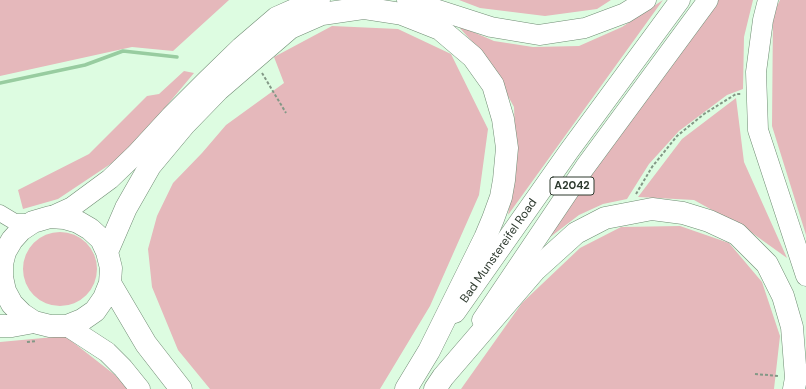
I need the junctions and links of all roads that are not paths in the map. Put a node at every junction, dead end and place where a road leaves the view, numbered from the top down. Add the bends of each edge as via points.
1 (320, 0) edge
2 (407, 0) edge
3 (646, 0) edge
4 (680, 0) edge
5 (708, 0) edge
6 (768, 0) edge
7 (0, 213) edge
8 (41, 220) junction
9 (3, 250) edge
10 (107, 252) junction
11 (806, 276) edge
12 (1, 278) edge
13 (110, 284) junction
14 (0, 326) edge
15 (67, 326) junction
16 (38, 332) junction
17 (429, 351) junction
18 (439, 383) edge
19 (795, 384) edge
20 (140, 389) edge
21 (181, 389) edge
22 (406, 389) edge

1 - 8 main road via 276,17 170,116 110,179 72,207
2 - 3 main road via 491,27 539,35 585,28 625,14
4 - 17 main road, Bad Munstereifel Road / A2042 via 569,150
5 - 18 main road, Bad Munstereifel Road / A2042 via 585,167
6 - 11 main road via 756,72 758,130
7 - 8 street via 15,222
8 - 9 highway via 21,230
8 - 10 highway via 64,218 78,222 90,229
9 - 12 highway
10 - 13 highway via 111,268
10 - 17 highway via 126,208 150,166 218,90 290,28 322,14 363,8 402,14 440,29 473,57 493,85 507,148 501,197 493,219
12 - 16 highway via 12,304
13 - 15 highway via 94,311 82,320
13 - 21 highway via 146,344
14 - 16 highway
15 - 16 highway via 50,326
15 - 20 main road via 107,352
17 - 22 highway, Bad Munstereifel Road
18 - 19 highway via 535,270 576,233 605,218 652,209 682,213 709,221 737,234 767,264 783,296 792,327

